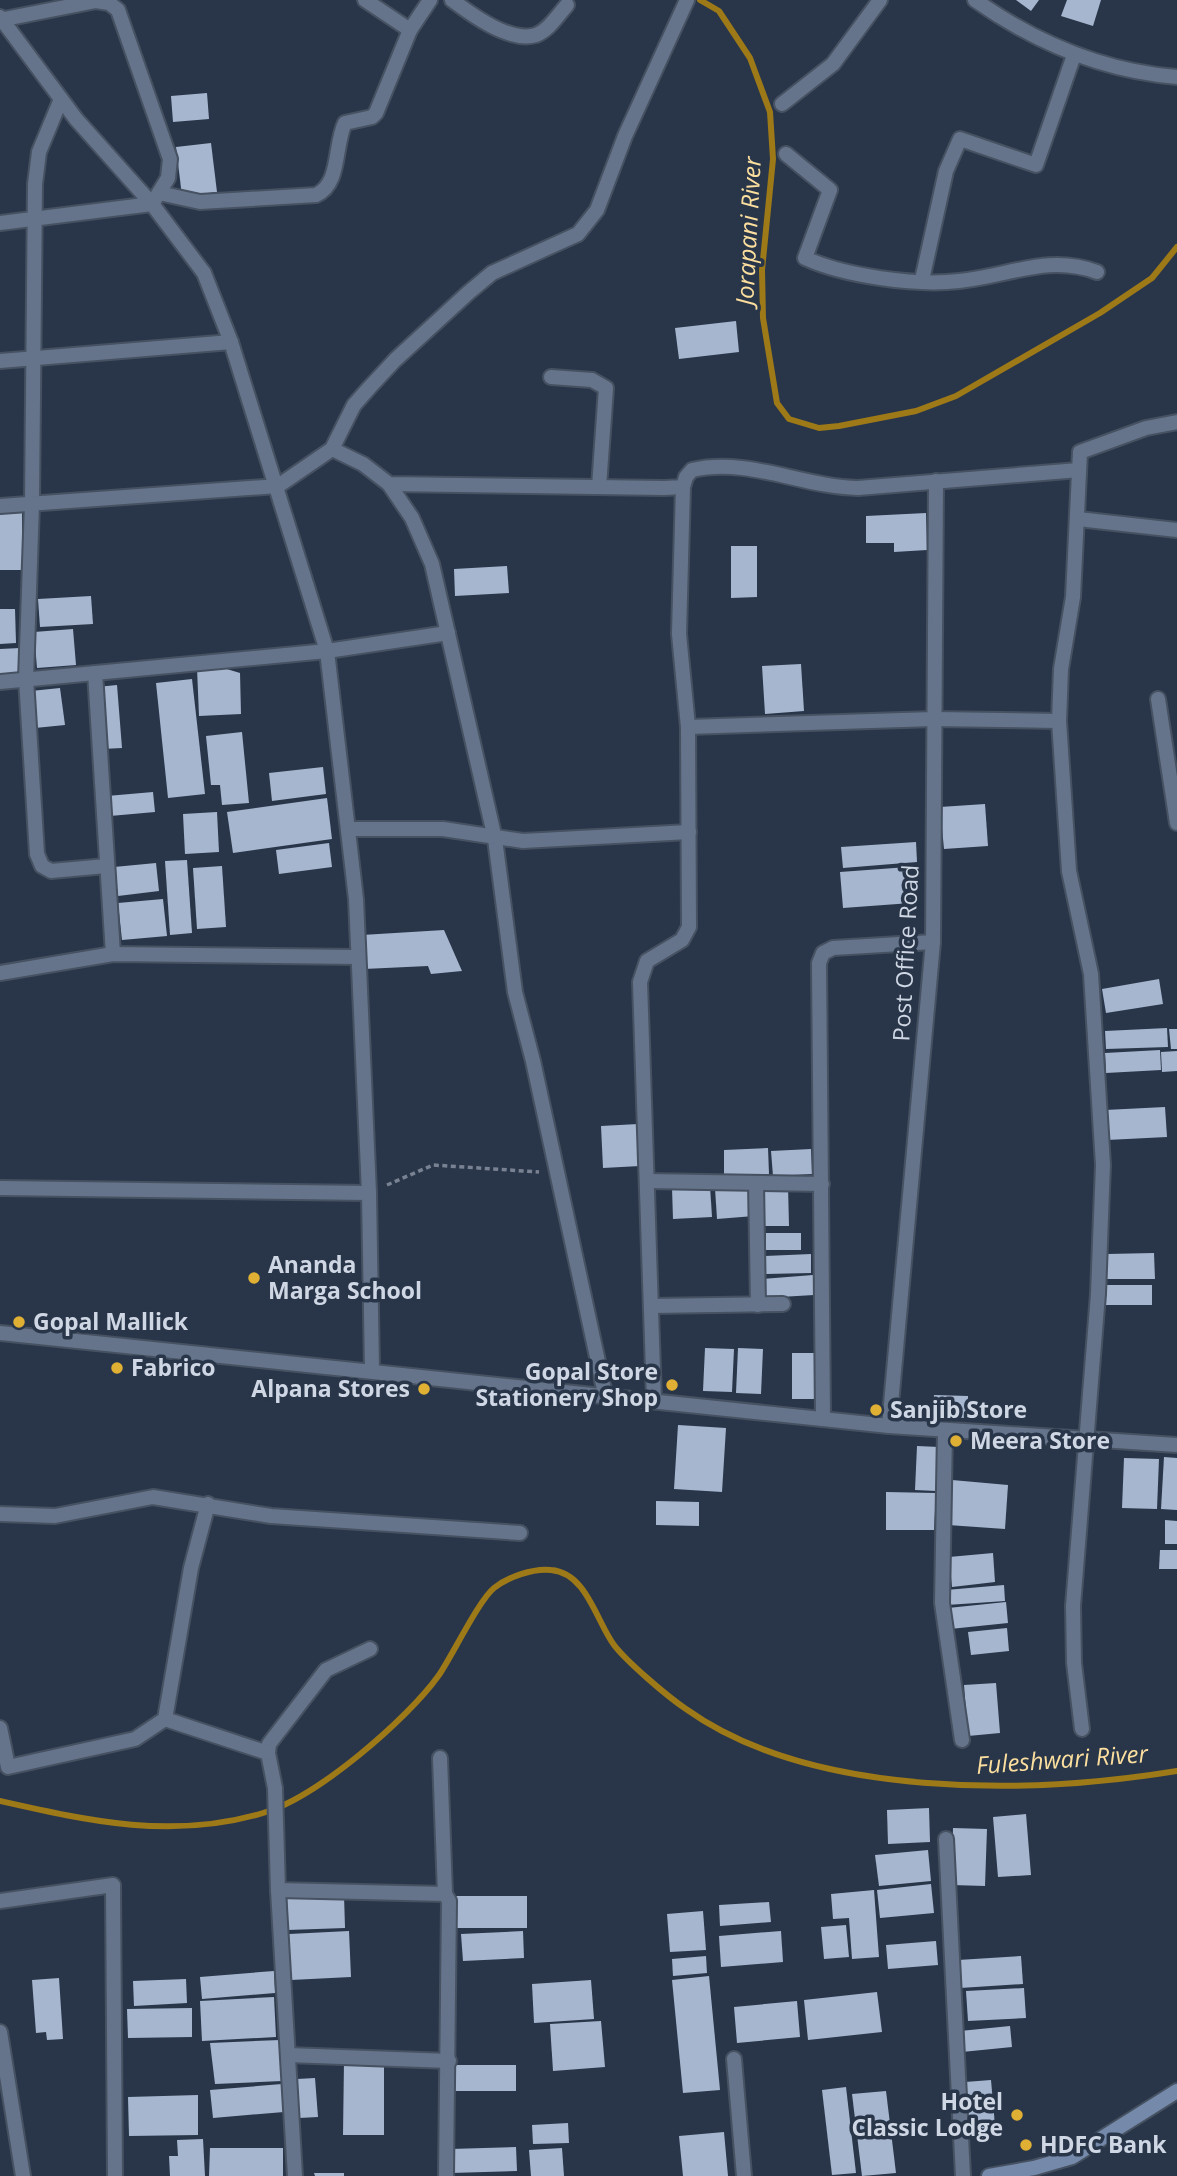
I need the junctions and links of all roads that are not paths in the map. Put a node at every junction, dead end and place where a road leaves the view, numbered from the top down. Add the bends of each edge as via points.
1 (365, 0) edge
2 (430, 0) edge
3 (452, 0) edge
4 (687, 0) edge
5 (880, 0) edge
6 (975, 0) edge
7 (567, 5) dead end
8 (1, 19) edge
9 (411, 30) junction
10 (1074, 55) junction
11 (1177, 78) edge
12 (61, 99) junction
13 (782, 104) dead end
14 (786, 154) dead end
15 (156, 198) junction
16 (34, 220) junction
17 (0, 223) edge
18 (1097, 272) dead end
19 (922, 280) junction
20 (232, 342) junction
21 (34, 357) junction
22 (0, 360) edge
23 (551, 377) dead end
24 (1177, 422) edge
25 (332, 449) junction
26 (1079, 470) junction
27 (936, 481) junction
28 (389, 484) junction
29 (278, 485) junction
30 (599, 487) junction
31 (683, 487) junction
32 (32, 504) junction
33 (0, 506) edge
34 (1078, 519) junction
35 (1177, 530) edge
36 (448, 633) junction
37 (327, 651) junction
38 (95, 673) junction
39 (26, 680) junction
40 (0, 682) edge
41 (1158, 699) dead end
42 (934, 719) junction
43 (1059, 721) junction
44 (688, 727) junction
45 (1174, 780) edge
46 (1177, 823) edge
47 (348, 829) junction
48 (689, 832) junction
49 (495, 839) junction
50 (106, 866) junction
51 (933, 942) junction
52 (113, 954) junction
53 (358, 957) junction
54 (0, 973) edge
55 (647, 1181) junction
56 (756, 1182) junction
57 (822, 1184) junction
58 (0, 1188) edge
59 (369, 1193) junction
60 (783, 1304) dead end
61 (758, 1305) junction
62 (651, 1306) junction
63 (0, 1333) edge
64 (372, 1370) junction
65 (605, 1395) junction
66 (654, 1400) junction
67 (823, 1419) junction
68 (889, 1426) junction
69 (946, 1431) junction
70 (1086, 1439) junction
71 (1177, 1445) edge
72 (208, 1504) junction
73 (0, 1514) edge
74 (520, 1533) dead end
75 (370, 1649) dead end
76 (165, 1719) junction
77 (0, 1728) edge
78 (1082, 1729) dead end
79 (962, 1740) dead end
80 (268, 1753) junction
81 (440, 1758) dead end
82 (946, 1839) dead end
83 (278, 1890) junction
84 (445, 1894) junction
85 (0, 1901) edge
86 (0, 2032) edge
87 (288, 2055) junction
88 (734, 2059) dead end
89 (449, 2060) junction
90 (1177, 2091) edge
91 (23, 2176) edge
92 (116, 2176) edge
93 (295, 2176) edge
94 (446, 2176) edge
95 (744, 2176) edge
96 (963, 2176) edge
97 (989, 2176) edge

1 - 9 street
2 - 9 street
3 - 7 street via 500,30 519,36 535,36 546,29
4 - 25 street via 597,210 578,234 492,274 468,293 369,388
5 - 13 street via 833,64
6 - 10 street via 1013,26
8 - 12 street
8 - 15 street via 96,1 118,10 170,159 168,178
9 - 15 street via 376,113 345,123 326,191 200,202
10 - 11 street via 1124,70
10 - 19 street via 1036,165 960,139 946,171
12 - 15 street via 111,161
12 - 16 street via 39,152
14 - 19 street via 830,190 805,258 830,269
15 - 16 street
15 - 20 street via 204,273
16 - 17 street
16 - 21 street
18 - 19 street via 1051,263 955,282
20 - 21 street
20 - 29 street
21 - 22 street
21 - 32 street
23 - 30 street via 592,380 606,388
24 - 26 street via 1085,448 1078,459
25 - 28 street
25 - 29 street
26 - 27 street
26 - 34 street
27 - 31 street via 844,488 777,473 704,467 692,470
27 - 42 street, Post Office Road
28 - 30 street
28 - 36 street via 412,518 432,564
29 - 32 street
29 - 37 street
30 - 31 street
31 - 44 street via 679,634
32 - 33 street
32 - 39 street
34 - 35 street
34 - 43 street
36 - 37 street
36 - 49 street
37 - 38 street
37 - 47 street
38 - 39 street
38 - 50 street
39 - 40 street
39 - 50 street via 37,853 42,866 51,871
41 - 45 street
42 - 43 street
42 - 44 street
42 - 51 street, Post Office Road
43 - 70 street via 1069,871 1091,974 1103,1165
44 - 48 street
45 - 46 street
47 - 49 street via 443,829
47 - 53 street
48 - 49 street
48 - 55 street via 688,933 647,961 640,982
49 - 65 street via 515,992
50 - 52 street
51 - 57 street via 833,948 823,953 818,963
51 - 68 street, Post Office Road
52 - 53 street
52 - 54 street
53 - 59 street
55 - 56 street
55 - 62 street
56 - 57 street
56 - 61 street
57 - 67 street
58 - 59 street
59 - 64 street
60 - 61 street
61 - 62 street
62 - 66 street
63 - 64 street
64 - 65 street
65 - 66 street
66 - 67 street
67 - 68 street
68 - 69 street
69 - 70 street
69 - 79 street via 942,1603
70 - 71 street
70 - 78 street via 1073,1606
72 - 73 street via 153,1497 55,1516
72 - 74 street via 271,1516
72 - 76 street via 191,1568
75 - 80 street via 326,1670 269,1744
76 - 77 street via 135,1739 8,1767
76 - 80 street
80 - 83 street via 275,1788
81 - 84 street
82 - 96 street
83 - 84 street
83 - 87 street
84 - 89 street via 449,1901
85 - 92 street via 113,1885
86 - 91 street
87 - 89 street
87 - 93 street
88 - 95 street
89 - 94 street
90 - 97 main road via 1072,2157

